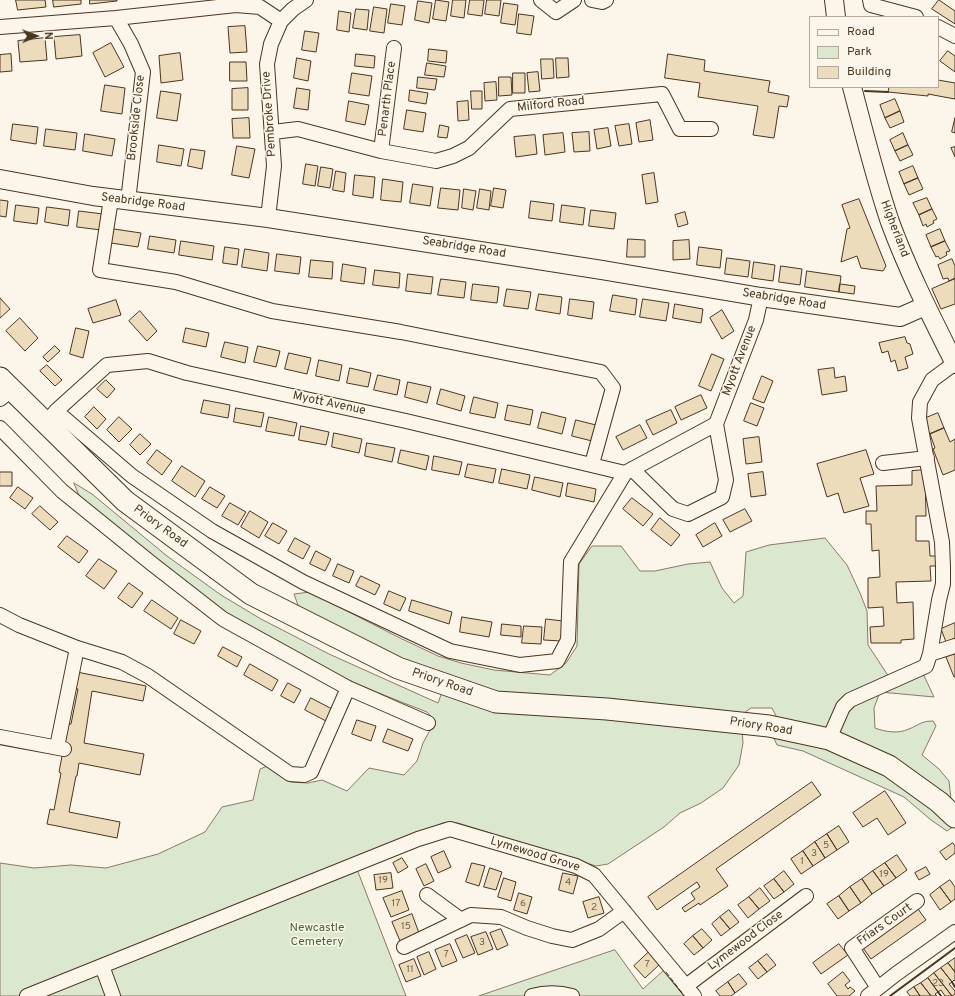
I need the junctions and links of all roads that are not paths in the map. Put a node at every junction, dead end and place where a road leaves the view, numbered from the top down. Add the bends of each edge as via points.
1 (306, 0) edge
2 (541, 0) edge
3 (574, 0) edge
4 (592, 0) edge
5 (606, 0) edge
6 (834, 0) edge
7 (871, 7) edge
8 (836, 16) edge
9 (912, 16) edge
10 (116, 18) junction
11 (281, 21) junction
12 (0, 27) edge
13 (939, 28) edge
14 (955, 36) edge
15 (394, 48) dead end
16 (852, 88) edge
17 (711, 129) dead end
18 (273, 132) junction
19 (381, 150) junction
20 (0, 179) edge
21 (120, 200) junction
22 (268, 218) junction
23 (761, 297) junction
24 (925, 306) junction
25 (955, 364) edge
26 (4, 389) edge
27 (51, 417) junction
28 (716, 424) junction
29 (0, 428) edge
30 (926, 458) junction
31 (883, 463) dead end
32 (592, 464) junction
33 (629, 471) junction
34 (0, 615) edge
35 (955, 646) edge
36 (77, 648) junction
37 (930, 654) junction
38 (348, 688) junction
39 (428, 723) dead end
40 (0, 737) edge
41 (829, 739) junction
42 (955, 817) edge
43 (427, 895) dead end
44 (806, 896) dead end
45 (917, 901) dead end
46 (624, 911) junction
47 (462, 920) junction
48 (955, 932) edge
49 (404, 947) dead end
50 (102, 966) junction
51 (873, 992) edge
52 (690, 993) edge
53 (28, 996) edge
54 (113, 996) edge
55 (532, 996) edge
56 (572, 996) edge

1 - 11 street, Pembroke Drive
2 - 3 street via 556,12
4 - 5 street
6 - 8 main road
7 - 9 street
10 - 11 street via 236,5 260,7
10 - 12 street
10 - 21 street, Brookside Close via 143,72
11 - 18 street, Pembroke Drive via 271,44 267,64
13 - 14 street
15 - 19 street, Penarth Place
16 - 24 main road, Higherland via 875,178
17 - 19 street, Milford Road via 680,129 662,94 510,109 469,148 436,161
18 - 19 street, Milford Road via 298,129
18 - 22 street, Pembroke Drive via 274,166
20 - 21 main road, Seabridge Road
21 - 22 main road, Seabridge Road
21 - 32 street, Brookside Close via 100,270 176,282 272,311 401,332 601,372 613,388
22 - 23 main road, Seabridge Road
23 - 24 main road, Seabridge Road via 900,317
23 - 28 street, Myott Avenue via 756,320
24 - 25 main road, Higherland
25 - 30 street via 932,380 920,402 919,418
26 - 27 highway, Priory Road
27 - 32 street, Myott Avenue via 107,365 148,361 187,373
27 - 33 street, Priory Road via 212,531 303,582 450,651 520,665 557,661 568,640 571,562
27 - 41 highway, Priory Road via 125,501 251,594 398,668 496,702 607,708 768,726
28 - 33 street
28 - 33 street, Myott Avenue via 726,480 722,497 688,514 673,509
29 - 38 street via 62,491 223,619
30 - 31 street
30 - 37 street via 942,542 943,567 943,584
32 - 33 street, Myott Avenue
34 - 36 street via 19,626
35 - 37 street
36 - 38 street via 122,662 148,676 290,774 304,775 311,772
36 - 40 street via 60,748
37 - 41 street via 926,666 850,700 844,706
38 - 39 street
41 - 42 highway, Priory Road via 889,766 939,802
43 - 47 street
44 - 52 street, Lymewood Close
45 - 51 street, Friars Court via 852,948
46 - 47 street via 600,929 572,940 527,928 502,917 471,914
46 - 50 street, Lymewood Grove via 594,875 576,866 450,829 418,839
46 - 52 street, Lymewood Grove
47 - 49 street
48 - 51 street
50 - 53 street, Lymewood Grove
50 - 54 street
55 - 56 street via 544,993

